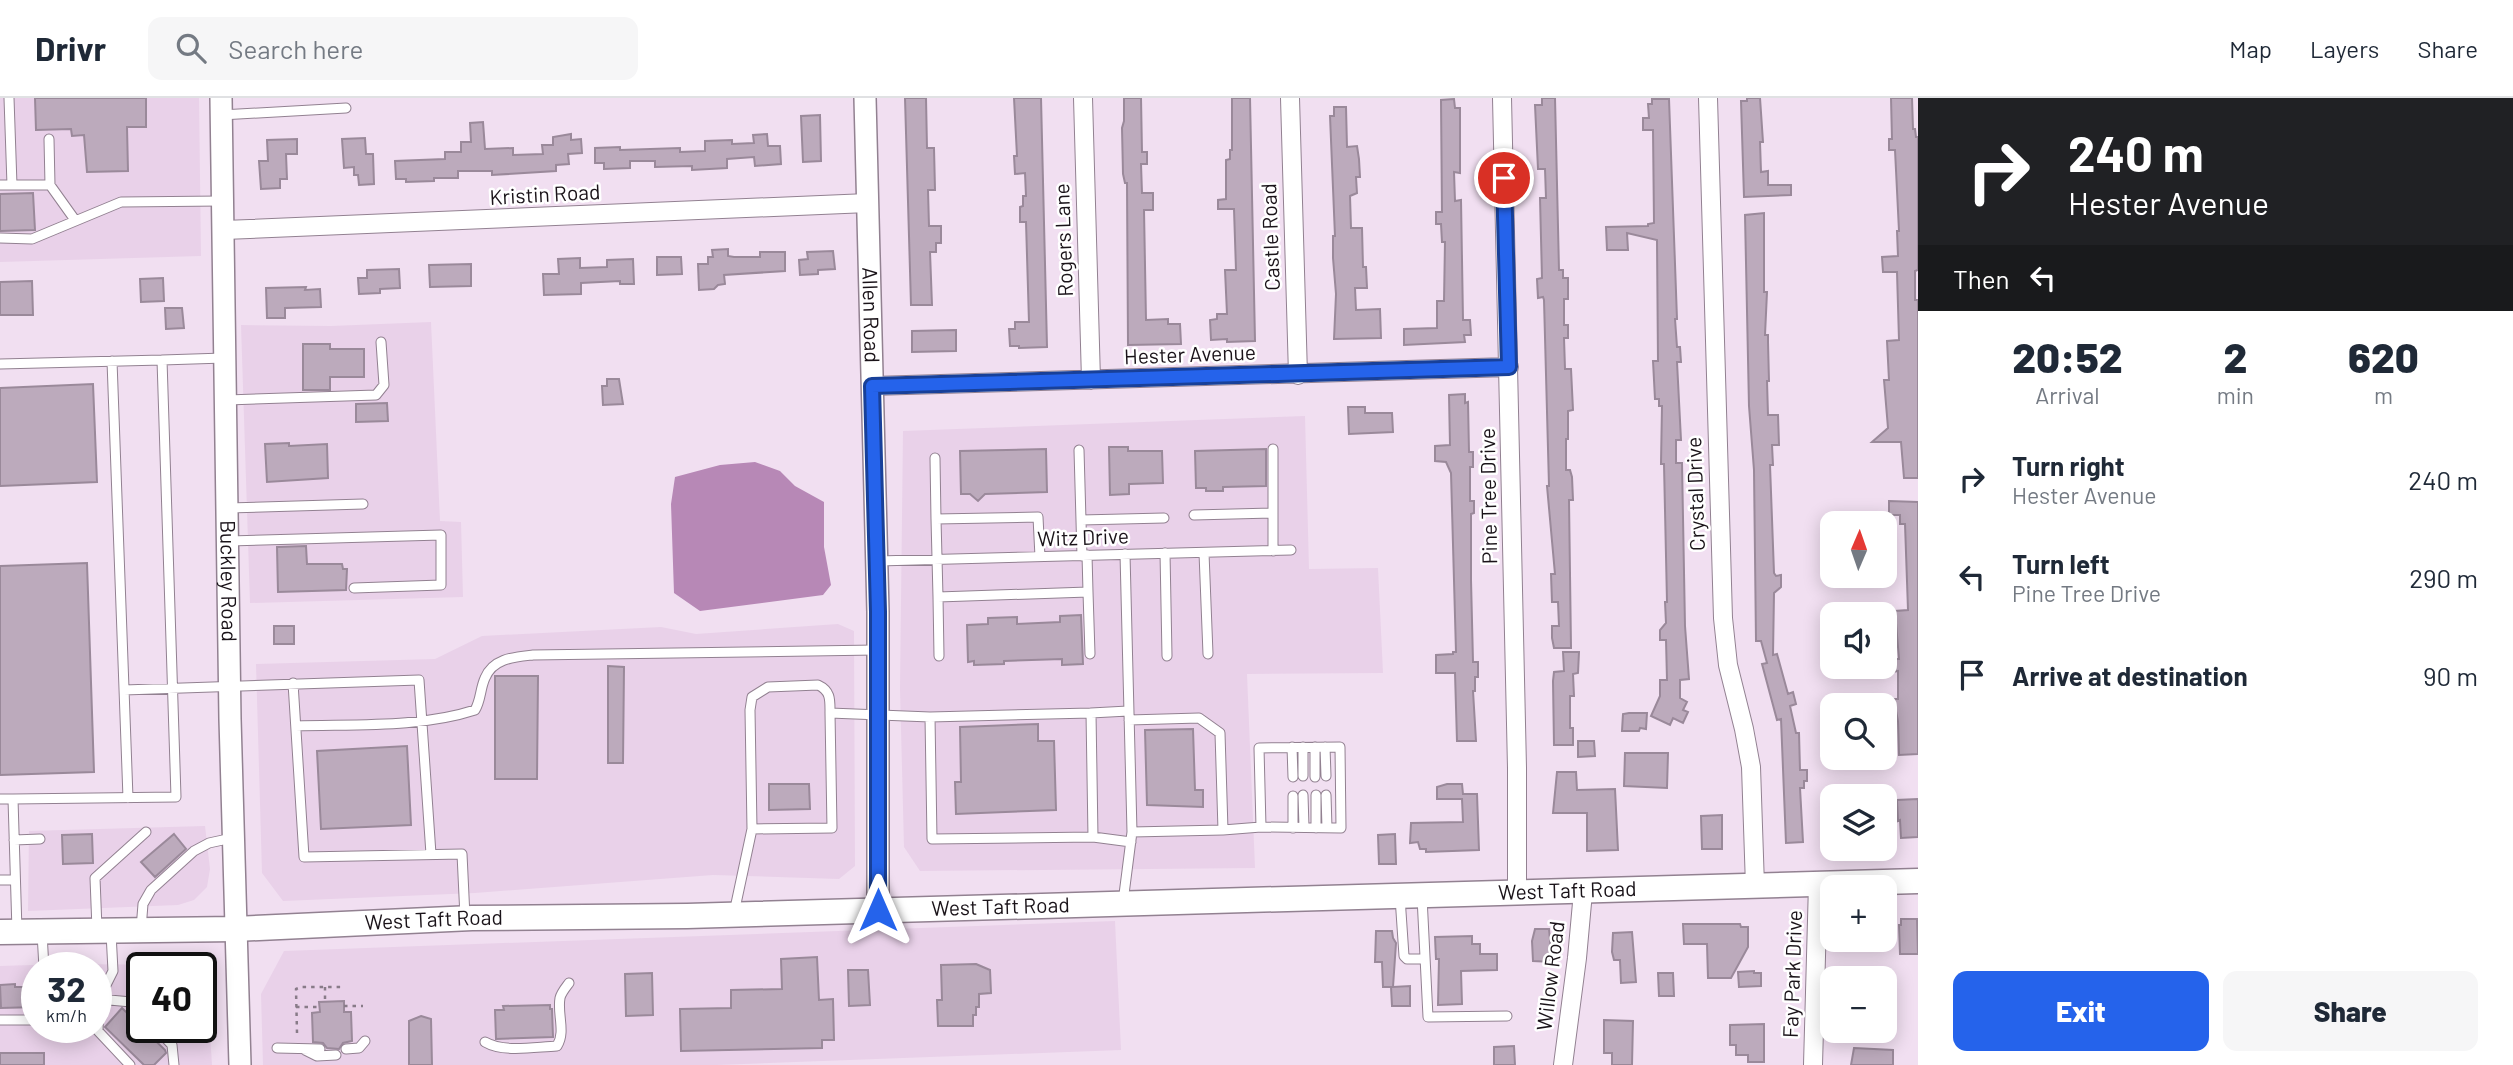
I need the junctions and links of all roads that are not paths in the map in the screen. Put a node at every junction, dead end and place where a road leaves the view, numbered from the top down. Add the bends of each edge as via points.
1 (9, 98) edge
2 (865, 98) edge
3 (1083, 98) edge
4 (1290, 98) edge
5 (1502, 98) edge
6 (1708, 98) edge
7 (221, 106) edge
8 (346, 108) dead end
9 (49, 139) dead end
10 (0, 185) edge
11 (12, 185) junction
12 (50, 185) junction
13 (223, 201) junction
14 (868, 203) junction
15 (75, 220) junction
16 (224, 230) junction
17 (0, 238) edge
18 (381, 342) dead end
19 (226, 358) junction
20 (162, 360) junction
21 (112, 361) junction
22 (0, 364) edge
23 (1509, 367) junction
24 (1298, 374) junction
25 (1091, 380) junction
26 (872, 386) junction
27 (227, 400) junction
28 (1273, 449) dead end
29 (1079, 450) dead end
30 (935, 458) dead end
31 (363, 504) dead end
32 (228, 508) junction
33 (1273, 513) junction
34 (1194, 515) dead end
35 (1164, 518) dead end
36 (936, 519) junction
37 (1081, 520) junction
38 (229, 541) junction
39 (1291, 550) dead end
40 (1273, 551) junction
41 (1204, 552) junction
42 (1165, 553) junction
43 (1125, 554) junction
44 (1084, 556) junction
45 (1040, 557) junction
46 (937, 559) junction
47 (877, 561) junction
48 (354, 588) dead end
49 (1088, 592) junction
50 (938, 597) junction
51 (878, 650) junction
52 (1090, 654) dead end
53 (1208, 654) dead end
54 (939, 656) dead end
55 (1167, 656) dead end
56 (293, 684) junction
57 (230, 685) junction
58 (172, 688) junction
59 (124, 691) junction
60 (830, 713) junction
61 (1091, 713) junction
62 (878, 715) junction
63 (1128, 716) junction
64 (930, 717) junction
65 (422, 721) junction
66 (296, 726) junction
67 (1298, 747) junction
68 (1315, 747) junction
69 (1325, 747) junction
70 (1326, 776) dead end
71 (1298, 777) dead end
72 (1315, 777) dead end
73 (1316, 795) dead end
74 (1326, 795) dead end
75 (1293, 796) dead end
76 (1303, 796) dead end
77 (128, 798) junction
78 (0, 799) edge
79 (13, 799) junction
80 (1261, 827) junction
81 (1304, 827) junction
82 (1293, 828) junction
83 (1316, 828) junction
84 (1327, 828) junction
85 (752, 829) junction
86 (1223, 830) junction
87 (146, 832) dead end
88 (1093, 837) junction
89 (1131, 837) junction
90 (233, 838) junction
91 (40, 839) dead end
92 (14, 840) junction
93 (431, 855) junction
94 (0, 880) edge
95 (15, 880) junction
96 (1918, 881) edge
97 (1818, 884) junction
98 (1755, 886) junction
99 (1583, 891) junction
100 (1517, 892) junction
101 (1411, 895) junction
102 (1123, 904) junction
103 (878, 910) junction
104 (733, 915) junction
105 (465, 919) junction
106 (235, 929) junction
107 (141, 930) junction
108 (104, 931) junction
109 (19, 932) edge
110 (33, 952) edge
111 (109, 952) edge
112 (1425, 959) junction
113 (569, 983) dead end
114 (1507, 1016) dead end
115 (0, 1020) edge
116 (21, 1020) edge
117 (112, 1040) edge
118 (365, 1041) dead end
119 (485, 1042) dead end
120 (170, 1043) edge
121 (277, 1048) dead end
122 (304, 1049) junction
123 (320, 1049) dead end
124 (131, 1062) edge
125 (174, 1065) edge
126 (240, 1065) edge
127 (1563, 1065) edge
128 (1813, 1065) edge

1 - 11 lane
2 - 14 street, Allen Road
3 - 25 street, Rogers Lane
4 - 24 street, Castle Road
5 - 23 street, Pine Tree Drive
6 - 98 street, Crystal Drive via 1723,618 1728,665 1751,767
7 - 8 lane
7 - 13 street, Buckley Road
9 - 12 lane
10 - 11 lane
11 - 12 lane
12 - 15 lane
13 - 15 lane via 121,202
13 - 16 street, Buckley Road
14 - 16 street, Kristin Road
14 - 26 street, Allen Road
15 - 17 lane via 32,239
16 - 19 street, Buckley Road
18 - 27 lane via 384,385 376,396
19 - 20 lane
19 - 27 street, Buckley Road
20 - 21 lane
20 - 58 lane
21 - 22 lane
21 - 59 lane
23 - 24 street, Hester Avenue
23 - 100 street, Pine Tree Drive
24 - 25 street, Hester Avenue
25 - 26 street, Hester Avenue
26 - 47 street, Allen Road
27 - 32 street, Buckley Road
28 - 33 lane
29 - 37 lane
30 - 36 lane
31 - 32 lane
32 - 38 street, Buckley Road
33 - 34 lane
33 - 40 lane
35 - 37 lane
36 - 45 lane via 1038,517
36 - 46 lane
37 - 44 lane
38 - 48 lane via 441,535 441,585
38 - 57 street, Buckley Road
39 - 40 lane, Witz Drive
40 - 41 lane, Witz Drive
41 - 42 lane, Witz Drive
41 - 53 lane
42 - 43 lane, Witz Drive
42 - 55 lane
43 - 44 lane, Witz Drive
43 - 63 lane
44 - 45 lane, Witz Drive
44 - 49 lane
45 - 46 lane, Witz Drive
46 - 47 lane, Witz Drive
46 - 50 lane
47 - 51 street, Allen Road
49 - 50 lane
49 - 52 lane
50 - 54 lane
51 - 62 street, Allen Road
51 - 65 lane via 509,658 494,665 485,677 475,710
56 - 57 lane
56 - 65 lane via 419,680
56 - 66 lane
57 - 58 lane
57 - 90 street, Buckley Road
58 - 59 lane
58 - 77 lane via 176,797
59 - 77 lane
60 - 62 lane
60 - 85 lane via 832,828
60 - 85 lane via 830,696 818,685 768,687 752,697
61 - 63 lane
61 - 64 lane
61 - 88 lane
62 - 64 lane
62 - 103 street, Allen Road
63 - 86 lane via 1199,718 1220,733
63 - 89 lane
64 - 88 lane via 932,839
65 - 66 lane
65 - 93 lane
66 - 93 lane via 304,857
67 - 68 lane
67 - 71 lane
67 - 80 lane via 1259,748
68 - 69 lane
68 - 72 lane
69 - 70 lane
69 - 84 lane via 1340,747 1341,828
73 - 83 lane
74 - 84 lane
75 - 82 lane
76 - 81 lane
77 - 79 lane
78 - 79 lane
79 - 92 lane
80 - 82 lane
80 - 86 lane
81 - 82 lane
81 - 83 lane
83 - 84 lane
85 - 104 lane
86 - 89 lane
87 - 108 lane via 95,878
88 - 89 lane
89 - 102 lane
90 - 106 street, Buckley Road
90 - 107 lane via 194,850 152,890 143,904
91 - 92 lane
92 - 95 lane
93 - 105 lane via 461,854
94 - 95 lane
95 - 109 lane
96 - 97 main road, West Taft Road
97 - 98 main road, West Taft Road
97 - 128 street, Fay Park Drive
98 - 99 main road, West Taft Road
99 - 100 main road, West Taft Road
99 - 127 street, Willow Road
100 - 101 main road, West Taft Road
101 - 102 main road, West Taft Road
101 - 112 lane
101 - 112 lane via 1404,956 1407,960
102 - 103 main road, West Taft Road
103 - 104 main road, West Taft Road
104 - 105 main road, West Taft Road
105 - 106 main road, West Taft Road
106 - 107 main road, West Taft Road
106 - 126 street, Buckley Road
107 - 108 main road, West Taft Road
108 - 109 main road, West Taft Road
108 - 111 lane
109 - 110 lane
112 - 114 lane via 1428,1017
113 - 119 lane via 560,997 561,1029 556,1046 493,1047
115 - 116 lane
117 - 124 lane
118 - 122 lane via 346,1052 310,1054
120 - 125 lane
121 - 122 lane
122 - 123 lane

